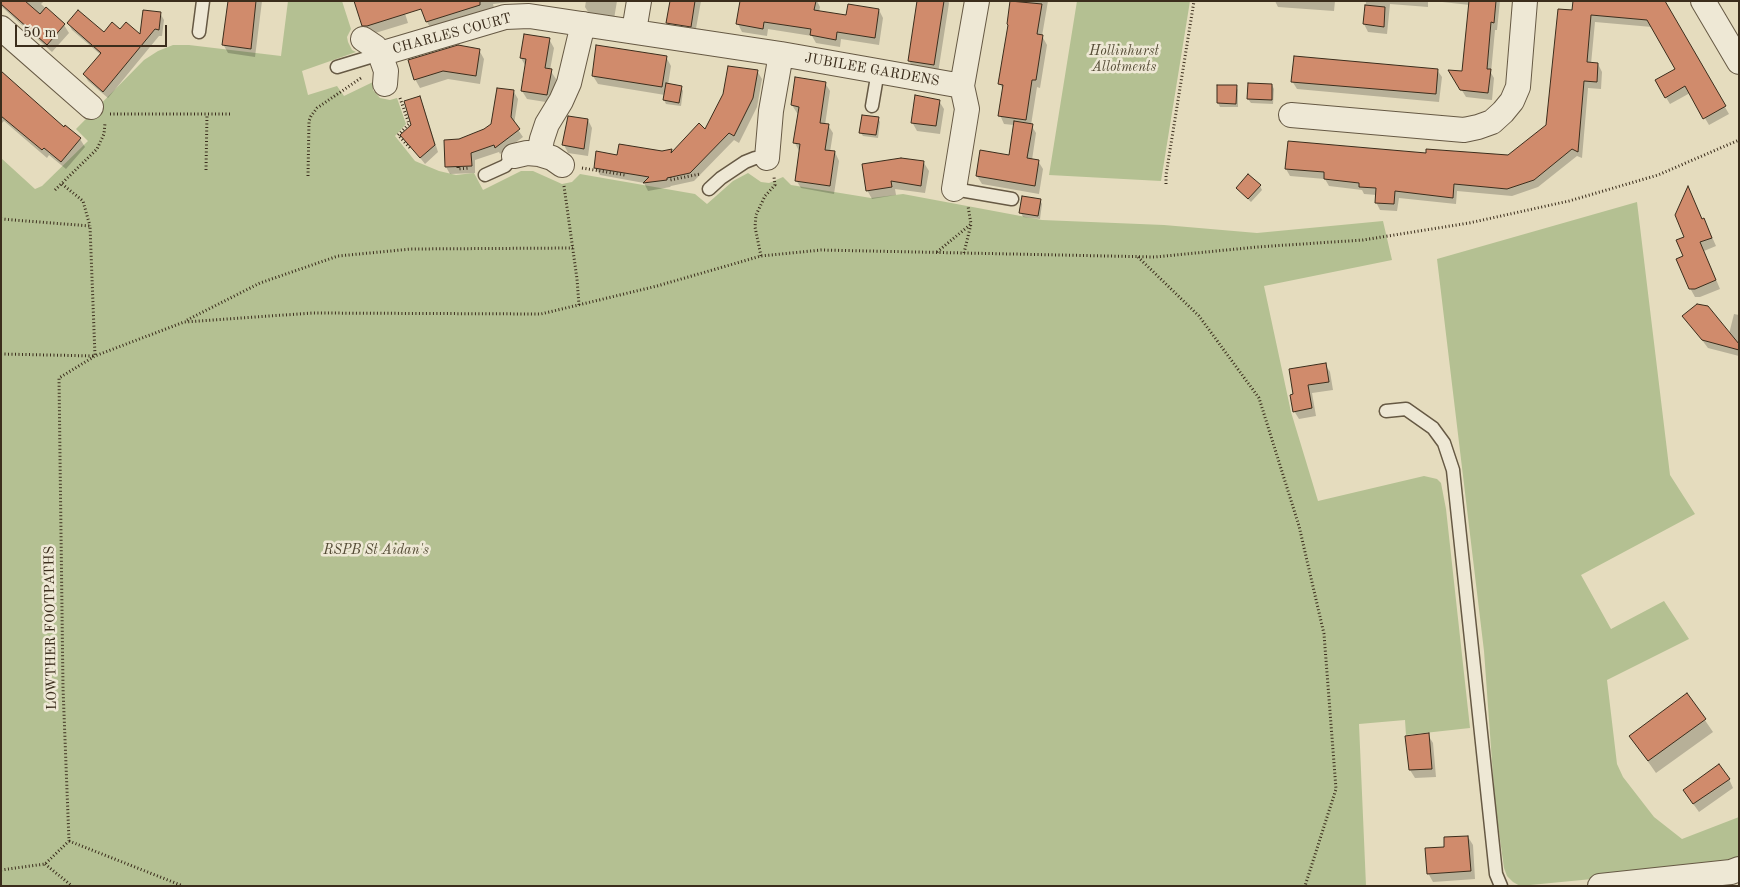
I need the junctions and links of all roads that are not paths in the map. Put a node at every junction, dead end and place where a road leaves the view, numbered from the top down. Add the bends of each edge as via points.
1 (203, 1) edge
2 (640, 1) edge
3 (977, 1) edge
4 (1526, 1) edge
5 (1703, 1) edge
6 (584, 24) junction
7 (1, 28) edge
8 (199, 32) dead end
9 (634, 32) junction
10 (781, 54) junction
11 (380, 62) joint
12 (1739, 62) edge
13 (337, 66) dead end
14 (878, 71) junction
15 (962, 86) junction
16 (872, 106) dead end
17 (91, 107) dead end
18 (1291, 115) dead end
19 (540, 154) junction
20 (514, 156) joint
21 (767, 158) joint
22 (562, 165) road end
23 (485, 175) dead end
24 (711, 188) road end
25 (954, 189) joint
26 (1012, 199) dead end
27 (1386, 411) dead end
28 (1739, 869) edge
29 (1500, 886) edge
30 (1600, 886) edge

1 - 8 lane
2 - 9 street
3 - 15 street
4 - 18 street via 1518,87 1508,107 1492,122 1464,130
5 - 12 street
6 - 9 street, CHARLES COURT
6 - 11 street, CHARLES COURT via 529,16 505,17
6 - 19 street via 568,83 547,124
7 - 17 street
9 - 10 street, JUBILEE GARDENS
10 - 14 street, JUBILEE GARDENS
10 - 21 street
11 - 13 lane
14 - 15 street, JUBILEE GARDENS
14 - 16 lane
15 - 25 street via 967,109
19 - 20 street
19 - 22 street
20 - 23 lane via 505,166
21 - 24 lane via 745,162
25 - 26 lane
27 - 29 lane via 1406,409 1433,428 1444,443 1454,470 1494,864
28 - 30 street

